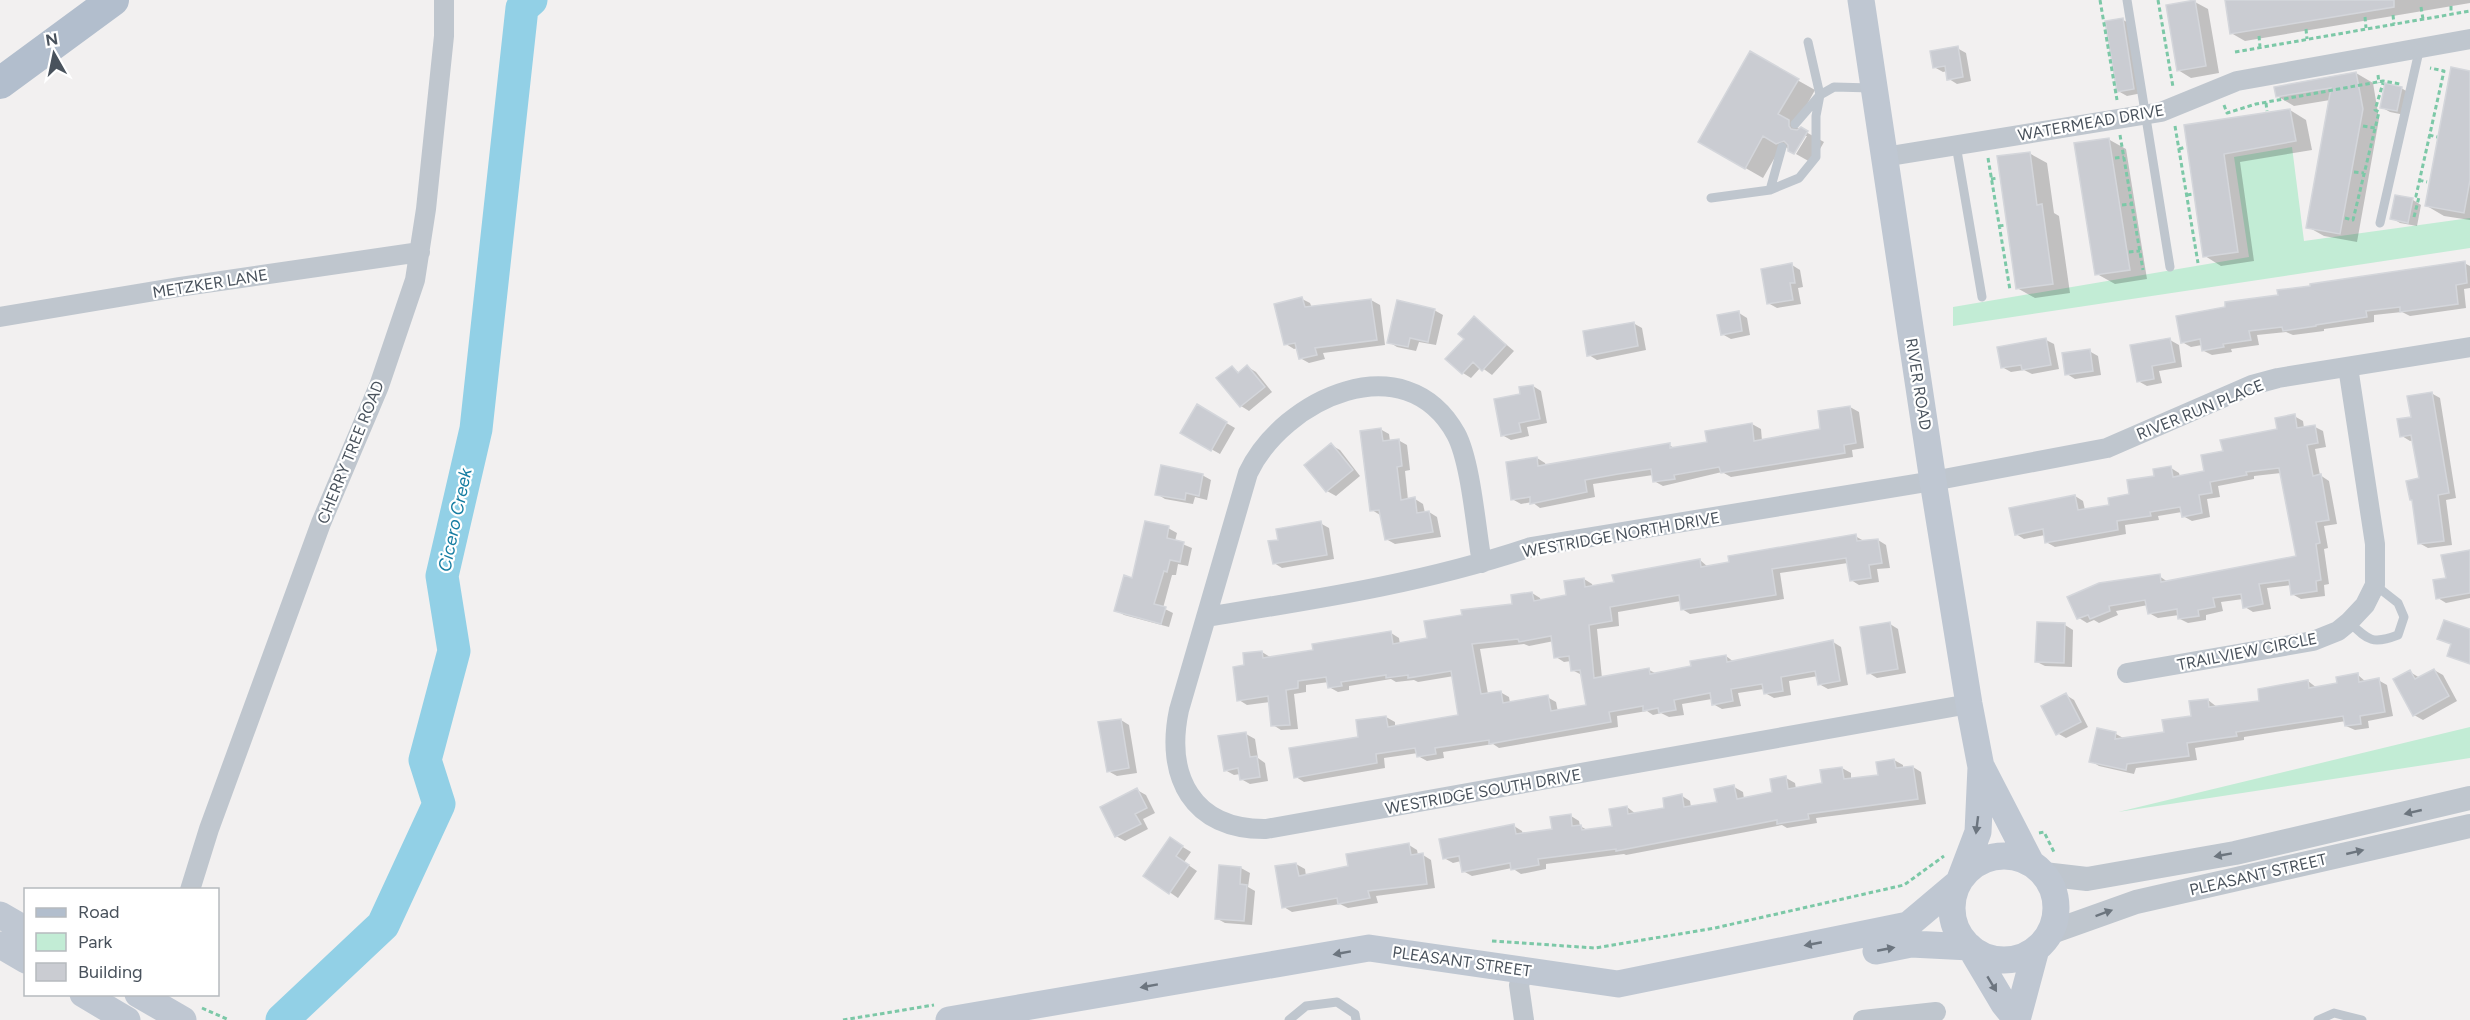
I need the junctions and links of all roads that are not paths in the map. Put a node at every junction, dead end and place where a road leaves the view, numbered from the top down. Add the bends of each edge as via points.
1 (113, 0) edge
2 (444, 0) edge
3 (1861, 0) edge
4 (2127, 0) edge
5 (2470, 39) edge
6 (1808, 42) dead end
7 (2420, 47) junction
8 (0, 83) edge
9 (1874, 88) junction
10 (1820, 95) junction
11 (2146, 115) junction
12 (1795, 124) dead end
13 (1956, 145) junction
14 (1782, 147) dead end
15 (1884, 157) junction
16 (1770, 190) junction
17 (1711, 198) dead end
18 (2380, 223) dead end
19 (420, 252) junction
20 (2170, 267) dead end
21 (1982, 297) dead end
22 (0, 317) edge
23 (2470, 347) edge
24 (2348, 367) junction
25 (1934, 481) junction
26 (1482, 563) junction
27 (2375, 585) junction
28 (1206, 617) junction
29 (2349, 622) junction
30 (2127, 673) dead end
31 (1969, 704) junction
32 (1981, 767) junction
33 (2470, 798) edge
34 (2470, 826) edge
35 (2045, 866) junction
36 (1959, 882) junction
37 (191, 888) edge
38 (0, 915) edge
39 (24, 929) edge
40 (2042, 941) junction
41 (0, 945) edge
42 (1970, 947) junction
43 (24, 959) edge
44 (1522, 978) junction
45 (86, 996) edge
46 (143, 1005) edge
47 (1936, 1012) dead end
48 (193, 1014) edge
49 (127, 1020) edge
50 (949, 1020) edge
51 (1058, 1020) edge
52 (1289, 1020) edge
53 (1356, 1020) edge
54 (1524, 1020) edge
55 (1863, 1020) edge
56 (2017, 1020) edge
57 (2318, 1020) edge
58 (2362, 1020) edge

1 - 8 main road
2 - 19 street, CHERRY TREE ROAD via 444,36
3 - 9 main road, RIVER ROAD
4 - 11 lane
5 - 7 street, WATERMEAD DRIVE
6 - 10 lane
7 - 11 street, WATERMEAD DRIVE via 2237,81 2168,110
7 - 18 lane
9 - 10 lane via 1834,87
9 - 15 main road, RIVER ROAD
10 - 12 lane
10 - 16 lane via 1816,157 1799,178
11 - 13 street, WATERMEAD DRIVE
11 - 20 lane
13 - 15 street, WATERMEAD DRIVE
13 - 21 lane
14 - 16 lane
15 - 25 main road, RIVER ROAD
16 - 17 lane
19 - 22 street, METZKER LANE
19 - 37 street, CHERRY TREE ROAD via 415,280 379,386 321,523
23 - 24 street, RIVER RUN PLACE
24 - 25 street, RIVER RUN PLACE via 2252,385 2107,448
24 - 27 street via 2376,544
25 - 26 street, WESTRIDGE NORTH DRIVE via 1531,547
25 - 31 main road, RIVER ROAD
26 - 28 street, WESTRIDGE NORTH DRIVE via 1362,592
26 - 28 street, WESTRIDGE SOUTH DRIVE via 1464,456 1443,414 1404,390 1361,387 1320,400 1297,416 1257,455 1248,473
27 - 29 street, TRAILVIEW CIRCLE
27 - 29 lane via 2397,603 2404,617 2398,635 2379,642 2365,637
28 - 31 street, WESTRIDGE SOUTH DRIVE via 1179,710 1174,754 1184,786 1194,802 1225,824 1245,830
29 - 30 street, TRAILVIEW CIRCLE via 2313,641
31 - 32 main road, RIVER ROAD
32 - 35 main road, RIVER ROAD via 2018,837
32 -> 36 main road, RIVER ROAD via 1978,832
33 -> 35 street, PLEASANT STREET via 2235,853 2087,879
40 -> 34 street, PLEASANT STREET via 2136,902
35 - 36 main road via 1999,856 1969,869
35 - 40 main road via 2056,905 2054,922
36 - 42 main road via 1953,916
36 -> 44 main road, PLEASANT STREET via 1908,925 1618,984
38 - 39 main road
40 - 42 main road via 2020,957 2002,960
40 - 56 main road
41 - 43 main road
44 -> 42 main road, PLEASANT STREET via 1619,1002 1911,944
42 -> 56 main road
44 -> 50 main road, PLEASANT STREET via 1369,948
44 - 51 main road, PLEASANT STREET via 1376,965
44 - 54 street
45 - 49 main road
46 - 48 main road
47 - 55 street
52 - 53 lane via 1306,1006 1337,1002 1355,1014
57 - 58 lane via 2334,1013

